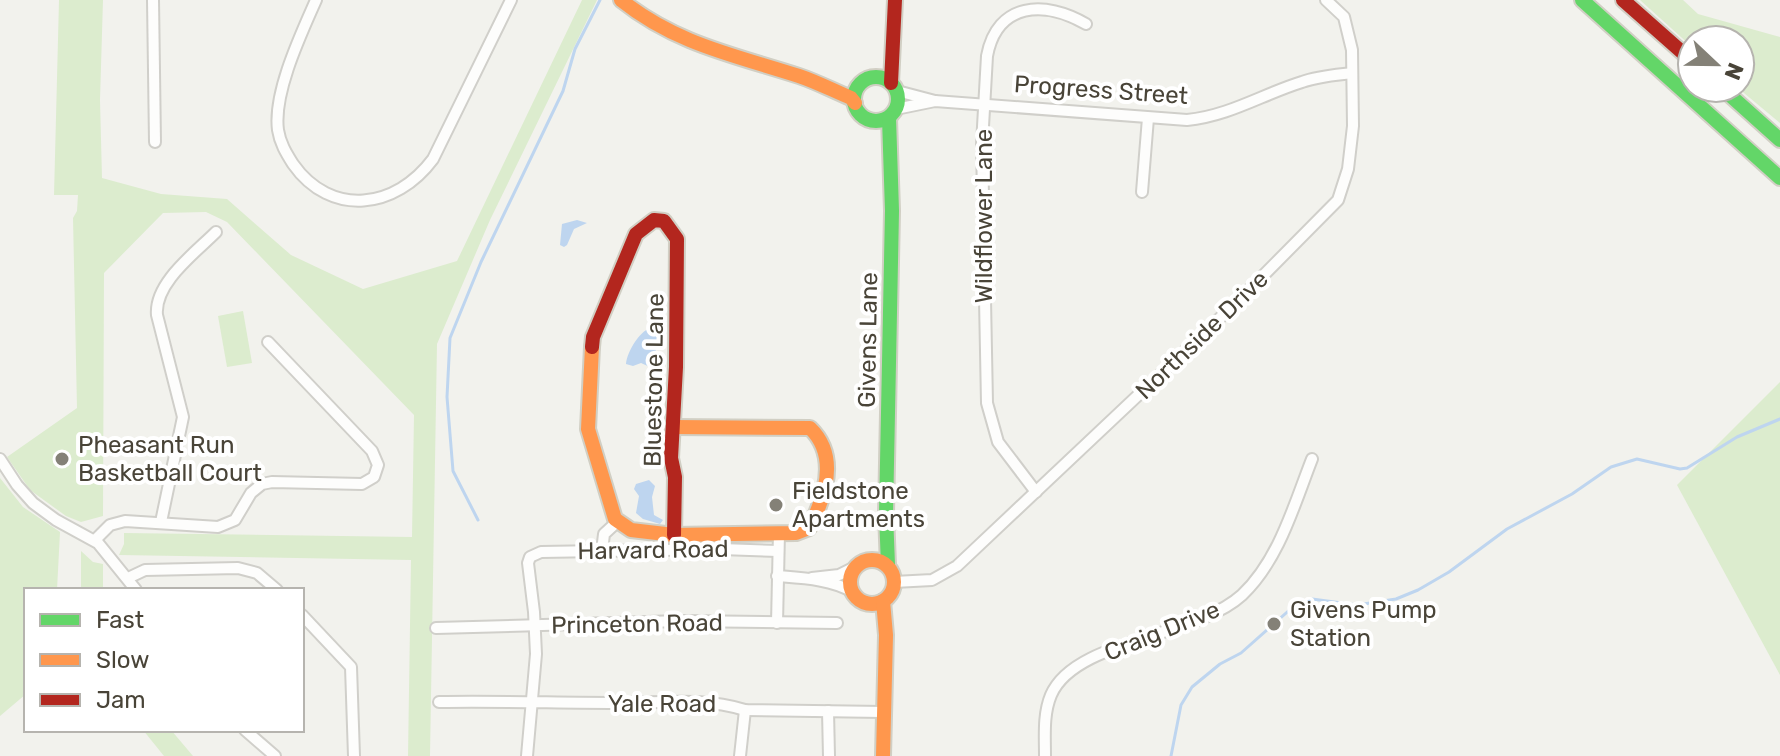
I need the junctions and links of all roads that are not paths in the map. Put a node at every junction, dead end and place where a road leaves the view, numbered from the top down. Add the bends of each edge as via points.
1 (153, 0) edge
2 (316, 0) edge
3 (511, 0) edge
4 (621, 0) edge
5 (895, 0) edge
6 (1326, 0) edge
7 (1582, 0) edge
8 (1623, 0) edge
9 (1086, 24) dead end
10 (893, 33) junction
11 (1676, 47) edge
12 (1352, 73) junction
13 (803, 78) junction
14 (868, 80) junction
15 (894, 87) junction
16 (935, 101) junction
17 (855, 103) junction
18 (984, 103) junction
19 (1740, 104) edge
20 (892, 114) junction
21 (1148, 118) junction
22 (870, 120) junction
23 (1780, 140) edge
24 (155, 142) dead end
25 (891, 168) junction
26 (1780, 178) edge
27 (1142, 192) dead end
28 (216, 232) dead end
29 (268, 342) dead end
30 (673, 427) junction
31 (0, 459) edge
32 (1312, 459) dead end
33 (1036, 492) junction
34 (886, 514) junction
35 (161, 522) junction
36 (617, 522) junction
37 (779, 533) junction
38 (674, 535) junction
39 (95, 540) junction
40 (602, 551) junction
41 (778, 551) junction
42 (862, 564) junction
43 (888, 565) junction
44 (777, 576) junction
45 (128, 578) junction
46 (810, 578) junction
47 (894, 582) junction
48 (135, 588) edge
49 (275, 588) edge
50 (853, 592) junction
51 (876, 603) junction
52 (304, 617) edge
53 (777, 623) junction
54 (837, 623) dead end
55 (535, 626) junction
56 (436, 628) dead end
57 (533, 701) junction
58 (439, 702) dead end
59 (745, 710) junction
60 (828, 711) junction
61 (883, 712) junction
62 (247, 732) edge
63 (275, 756) edge
64 (354, 756) edge
65 (527, 756) edge
66 (740, 756) edge
67 (829, 756) edge
68 (883, 756) edge
69 (1045, 756) edge

1 - 24 street
2 - 3 street via 283,89 278,130 285,153 318,191 362,200 397,192 426,169
4 - 13 main road via 655,26 694,45
5 - 10 main road
6 - 12 street, Northside Drive via 1348,25
7 - 26 main road
8 - 11 main road
9 - 18 street, Wildflower Lane via 1045,8 1011,14 989,42
10 - 14 main road
10 - 15 main road
12 - 21 street, Progress Street via 1298,83 1206,118
12 - 33 street, Northside Drive via 1350,155 1338,200
13 - 14 main road
13 - 17 main road
14 - 15 main road
14 - 17 main road via 857,89
15 - 16 street, Progress Street
15 - 20 main road
16 - 18 street, Progress Street
16 - 20 street, Progress Street
17 - 22 main road
18 - 21 street, Progress Street
18 - 33 street, Wildflower Lane via 987,403 998,442
19 - 23 main road
20 - 22 main road
20 - 25 main road, Givens Lane
21 - 27 street
22 - 25 main road, Givens Lane
25 - 34 main road, Givens Lane
28 - 35 street via 157,298 183,417
29 - 35 street via 372,451 378,465 374,477 362,484 262,484 235,520 218,527
30 - 36 main road, Bluestone Lane via 677,239 664,219 654,219 636,234 593,337 588,429
30 - 37 main road via 810,428 822,437 827,467 816,516 809,528
30 - 38 main road, Bluestone Lane
31 - 39 street via 33,503
32 - 69 street, Craig Drive via 1271,556 1242,595 1204,619 1082,663 1066,674 1048,704
33 - 47 street, Northside Drive via 944,575
34 - 42 main road, Givens Lane via 877,543
34 - 43 main road, Givens Lane
35 - 39 street via 116,522
36 - 38 main road via 631,530
36 - 40 street via 604,534
37 - 38 main road
37 - 41 street
39 - 45 street
40 - 41 street, Harvard Road
40 - 55 street, Harvard Road via 541,552 530,557
41 - 44 street
42 - 43 main road via 876,560
42 - 46 street via 839,575
42 - 50 main road via 851,577
43 - 47 main road
44 - 46 street
44 - 53 street
45 - 48 street
45 - 49 street via 145,570 238,568 257,573
46 - 50 street
47 - 51 main road via 890,595
50 - 51 main road via 862,601
51 - 61 main road via 884,654
52 - 64 street via 351,667
53 - 54 street, Princeton Road
53 - 55 street, Princeton Road
55 - 56 street, Princeton Road
55 - 57 street
57 - 58 street, Yale Road
57 - 59 street, Yale Road via 712,702
57 - 65 street
59 - 60 street, Yale Road
59 - 66 street
60 - 61 street, Yale Road
60 - 67 street
61 - 68 main road
62 - 63 street

